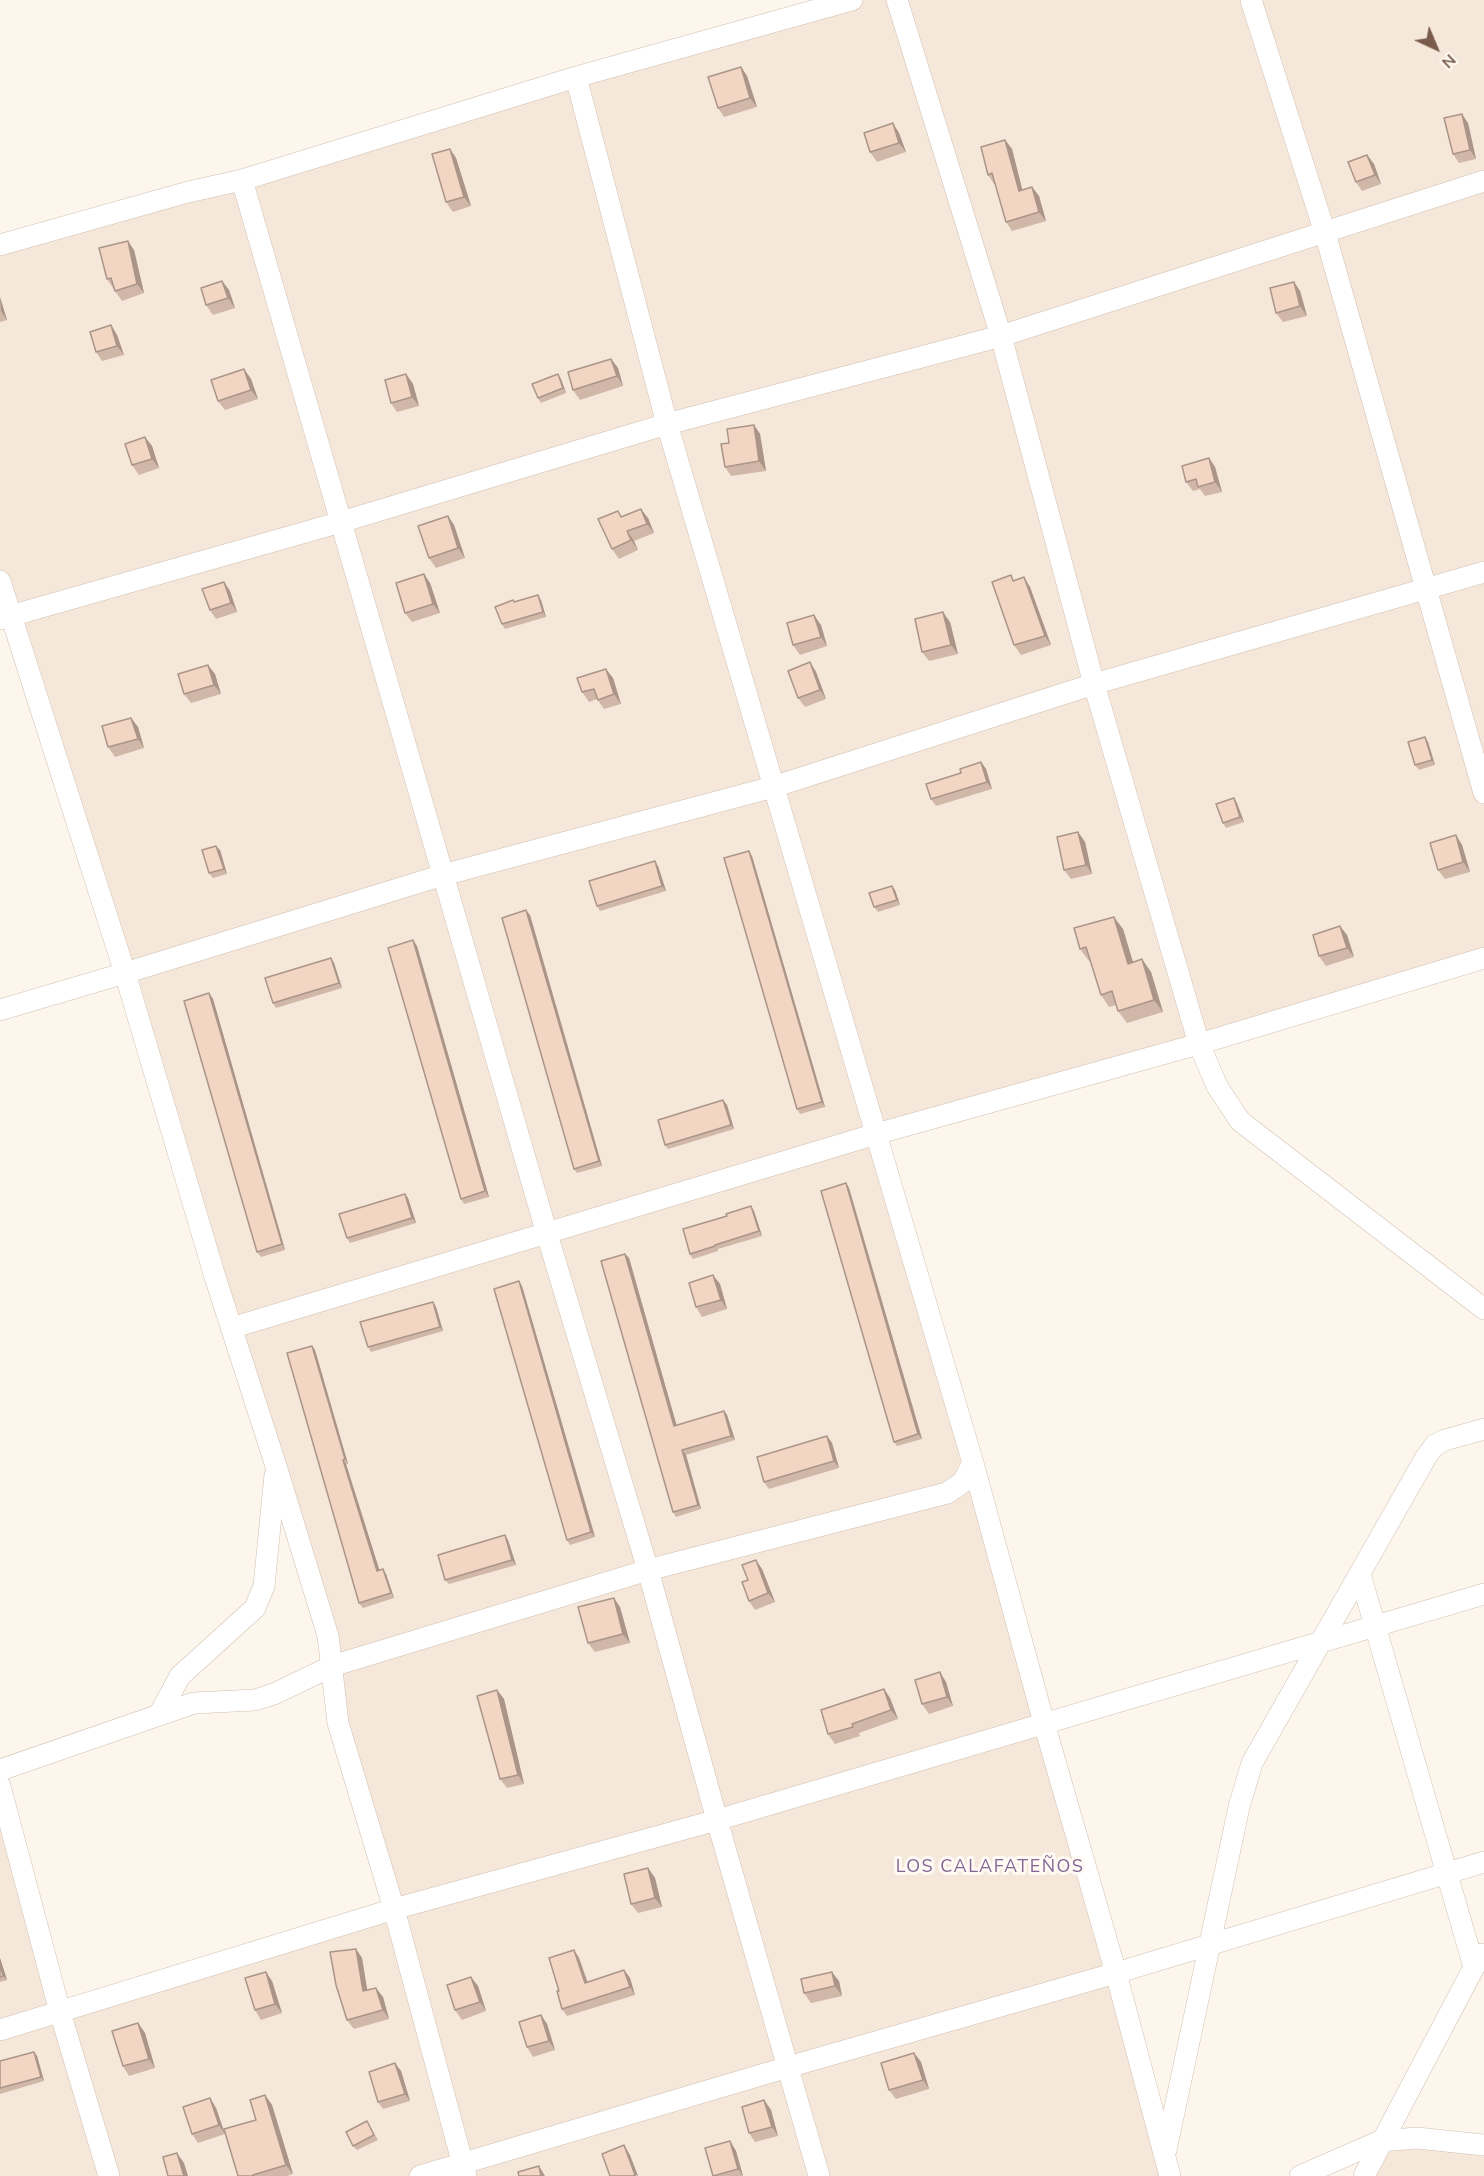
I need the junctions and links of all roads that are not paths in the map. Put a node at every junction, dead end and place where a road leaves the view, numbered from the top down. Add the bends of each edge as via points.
1 (852, 0) edge
2 (897, 0) edge
3 (1251, 0) edge
4 (576, 77) junction
5 (242, 180) junction
6 (1484, 181) edge
7 (1325, 233) junction
8 (0, 245) edge
9 (1001, 336) junction
10 (667, 424) junction
11 (341, 522) junction
12 (1484, 573) edge
13 (0, 581) edge
14 (1426, 590) junction
15 (5, 617) edge
16 (1094, 684) junction
17 (772, 787) junction
18 (1484, 793) edge
19 (442, 875) junction
20 (1484, 958) edge
21 (125, 973) junction
22 (0, 1010) edge
23 (1199, 1044) junction
24 (876, 1134) junction
25 (547, 1234) junction
26 (1484, 1309) edge
27 (231, 1328) junction
28 (1484, 1429) edge
29 (973, 1463) junction
30 (276, 1466) junction
31 (648, 1570) junction
32 (1360, 1574) junction
33 (1484, 1594) edge
34 (1375, 1626) junction
35 (1322, 1642) junction
36 (332, 1666) junction
37 (159, 1715) junction
38 (1044, 1723) junction
39 (0, 1770) edge
40 (0, 1786) edge
41 (717, 1820) junction
42 (1484, 1862) edge
43 (1447, 1873) junction
44 (394, 1909) junction
45 (1210, 1945) junction
46 (1479, 1958) edge
47 (1116, 1973) junction
48 (60, 2012) junction
49 (0, 2030) edge
50 (788, 2067) junction
51 (1380, 2141) junction
52 (1484, 2145) edge
53 (1167, 2166) edge
54 (464, 2170) edge
55 (109, 2176) edge
56 (420, 2176) edge
57 (819, 2176) edge
58 (1300, 2176) edge
59 (1364, 2176) edge

1 - 4 street
2 - 9 street
3 - 7 street
4 - 5 street
4 - 10 street
5 - 8 street
5 - 11 street
6 - 7 street
7 - 9 street
7 - 14 street
9 - 10 street
9 - 16 street
10 - 11 street
10 - 17 street
11 - 15 street
11 - 19 street
12 - 14 street
13 - 15 street
14 - 16 street
14 - 18 street
15 - 21 street
16 - 17 street
16 - 23 street
17 - 19 street
17 - 24 street
19 - 21 street
19 - 25 street
20 - 23 street
21 - 22 street
21 - 27 street
23 - 24 street
23 - 26 street via 1216,1086 1240,1121
24 - 25 street
24 - 29 street
25 - 27 street
25 - 31 street
27 - 30 street
28 - 32 street via 1435,1445
29 - 31 street via 963,1482 947,1493
29 - 38 street
30 - 36 street via 328,1636
30 - 37 street via 264,1586 255,1608 180,1676
31 - 36 street
31 - 41 street
32 - 34 street
32 - 35 street
33 - 34 street
34 - 35 street
34 - 43 street
35 - 38 street
35 - 45 street via 1252,1763
36 - 37 street via 255,1700 194,1703
36 - 44 street via 338,1723
37 - 39 street
38 - 41 street
38 - 47 street
40 - 48 street
41 - 44 street
41 - 50 street
42 - 43 street
43 - 45 street
43 - 46 street
44 - 48 street
44 - 54 street
45 - 47 street
45 - 53 street
46 - 51 street
47 - 50 street
47 - 53 street
48 - 49 street
48 - 55 street
50 - 54 street
50 - 57 street
51 - 52 street via 1417,2138
51 - 58 street
51 - 59 street
54 - 56 street

